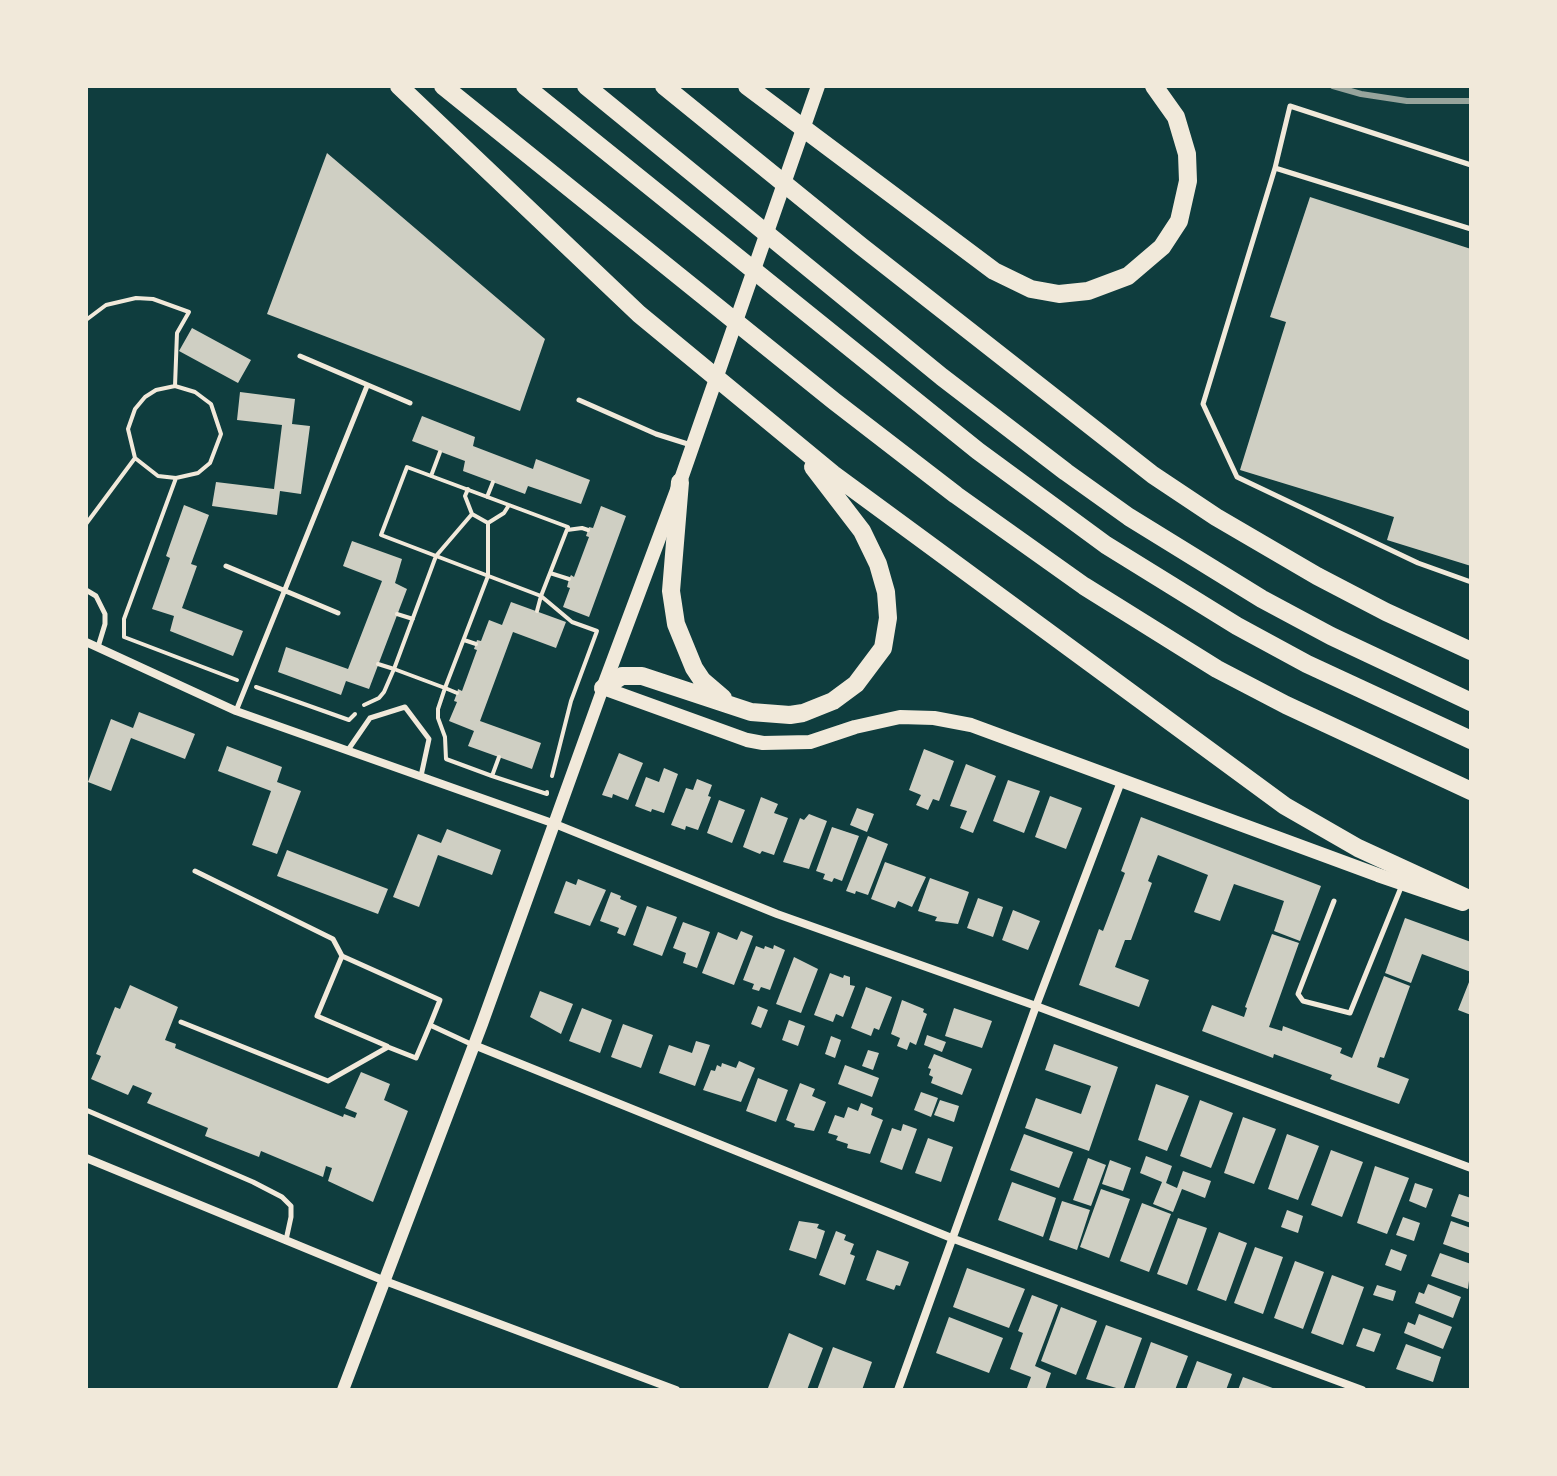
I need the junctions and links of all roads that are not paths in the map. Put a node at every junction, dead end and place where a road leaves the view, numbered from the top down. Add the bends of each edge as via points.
1 (399, 86) edge
2 (443, 86) edge
3 (525, 86) edge
4 (586, 86) edge
5 (664, 86) edge
6 (747, 86) edge
7 (818, 86) edge
8 (1154, 86) edge
9 (1471, 165) edge
10 (1275, 168) junction
11 (1471, 229) edge
12 (300, 356) dead end
13 (367, 386) junction
14 (579, 400) dead end
15 (410, 403) dead end
16 (788, 438) junction
17 (692, 445) junction
18 (680, 482) junction
19 (226, 566) dead end
20 (1471, 582) edge
21 (86, 590) edge
22 (285, 591) junction
23 (338, 613) dead end
24 (86, 642) edge
25 (97, 648) junction
26 (1471, 651) edge
27 (603, 688) junction
28 (1471, 702) edge
29 (236, 711) junction
30 (751, 712) junction
31 (1471, 740) edge
32 (348, 750) junction
33 (421, 776) junction
34 (1122, 779) junction
35 (1471, 791) edge
36 (555, 824) junction
37 (195, 871) dead end
38 (1402, 884) junction
39 (1471, 900) edge
40 (1334, 901) dead end
41 (1471, 907) edge
42 (342, 956) junction
43 (1036, 1006) junction
44 (181, 1022) dead end
45 (430, 1025) junction
46 (474, 1045) junction
47 (388, 1047) junction
48 (86, 1110) edge
49 (86, 1158) edge
50 (1471, 1168) edge
51 (954, 1239) junction
52 (286, 1240) junction
53 (385, 1281) junction
54 (343, 1390) edge
55 (676, 1390) edge
56 (898, 1390) edge
57 (1362, 1390) edge

1 - 16 highway via 639,314
2 - 35 highway via 846,410 1084,586 1272,698
3 - 31 highway via 965,442 1106,545 1307,664
4 - 28 highway via 942,377 1104,499 1262,599
5 - 26 highway via 1153,475 1283,557
6 - 8 highway via 994,271 1031,289 1059,294 1088,291 1128,276 1162,247 1179,221 1188,181 1187,154 1176,117
7 - 17 main road
9 - 10 lane via 1290,106
10 - 11 lane
10 - 20 lane via 1203,404 1237,477 1418,563
12 - 13 lane
13 - 15 lane
13 - 22 lane
14 - 17 lane
16 - 30 highway via 852,516 872,550 886,592 886,634 866,674 833,701 790,715
16 - 39 highway via 1285,806 1358,848
17 - 18 main road
18 - 27 main road
18 - 30 highway via 671,591 676,624 702,680
19 - 22 lane
21 - 25 lane via 96,596 105,614
22 - 23 lane
22 - 29 lane
24 - 25 street
25 - 29 street
27 - 30 highway via 622,676 642,676
27 - 34 main road via 771,744 810,742 900,717 953,721
27 - 36 street
29 - 32 street
32 - 33 street
32 - 33 lane via 370,718 405,707 429,739
33 - 36 street
34 - 38 main road
34 - 43 street
36 - 43 street via 777,914
36 - 46 street
37 - 42 lane via 325,933
38 - 40 lane via 1350,1013 1303,1001 1298,994
38 - 41 main road
42 - 45 lane via 440,1000
42 - 47 lane via 317,1016
43 - 50 street
43 - 51 street
44 - 47 lane via 328,1081
45 - 46 lane
45 - 47 lane via 416,1058
46 - 51 street
46 - 53 street
48 - 52 lane via 282,1197 291,1206
49 - 52 street
51 - 56 street
51 - 57 street
52 - 53 street
53 - 54 street
53 - 55 street

